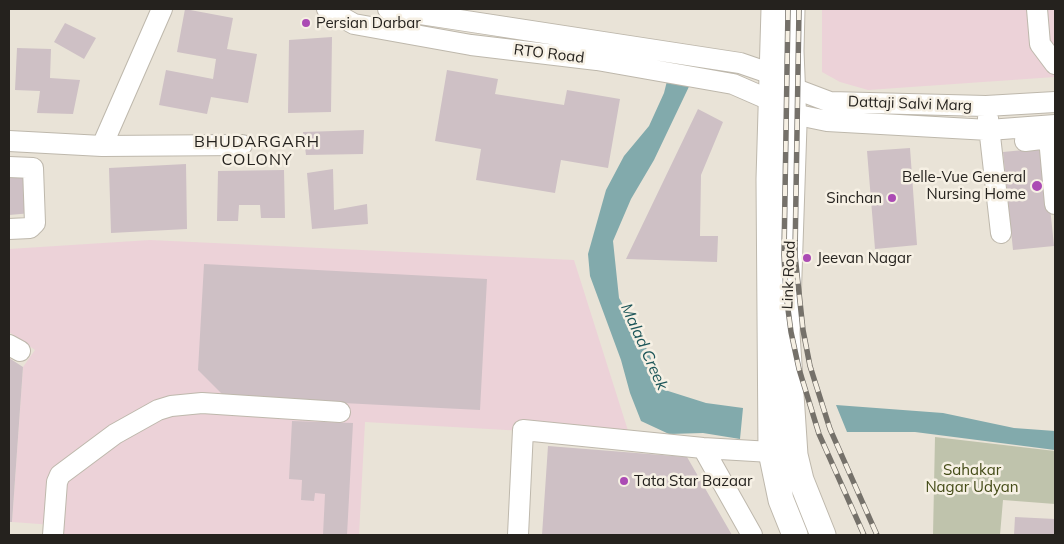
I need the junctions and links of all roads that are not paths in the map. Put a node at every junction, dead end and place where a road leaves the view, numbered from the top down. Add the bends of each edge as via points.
1 (162, 9) edge
2 (327, 9) edge
3 (388, 9) edge
4 (774, 9) edge
5 (792, 9) edge
6 (1038, 9) edge
7 (1055, 64) edge
8 (772, 74) junction
9 (793, 88) junction
10 (772, 101) junction
11 (1055, 102) edge
12 (986, 106) junction
13 (793, 114) junction
14 (1055, 126) edge
15 (990, 137) junction
16 (9, 142) edge
17 (242, 145) dead end
18 (102, 146) junction
19 (9, 167) edge
20 (1055, 204) edge
21 (9, 229) edge
22 (1001, 233) dead end
23 (340, 412) dead end
24 (703, 448) junction
25 (771, 452) junction
26 (53, 535) edge
27 (518, 535) edge
28 (752, 535) edge
29 (796, 535) edge
30 (823, 535) edge

1 - 18 street
2 - 10 street, RTO Road via 354,24 733,84
3 - 8 street, RTO Road via 740,63
4 - 8 main road, Link Road
5 - 9 main road, Link Road
6 - 7 street via 1040,44
8 - 9 street, Dattaji Salvi Marg
8 - 10 main road, Link Road
9 - 12 street, Dattaji Salvi Marg via 830,102
9 - 13 main road, Link Road
10 - 13 street, Dattaji Salvi Marg
10 - 25 main road, Link Road via 769,179
11 - 12 street, Dattaji Salvi Marg
12 - 15 street
13 - 15 street, Dattaji Salvi Marg via 827,121
13 - 30 main road, Link Road via 787,334 795,455 801,480
14 - 15 street, Dattaji Salvi Marg
15 - 20 street via 1049,138
15 - 22 street
16 - 18 street
17 - 18 street
19 - 21 street via 33,168 35,223 30,228
23 - 26 street via 202,403 158,410 115,434 60,475
24 - 25 street
24 - 27 street via 523,430
24 - 28 street
25 - 29 main road, Link Road via 780,500

